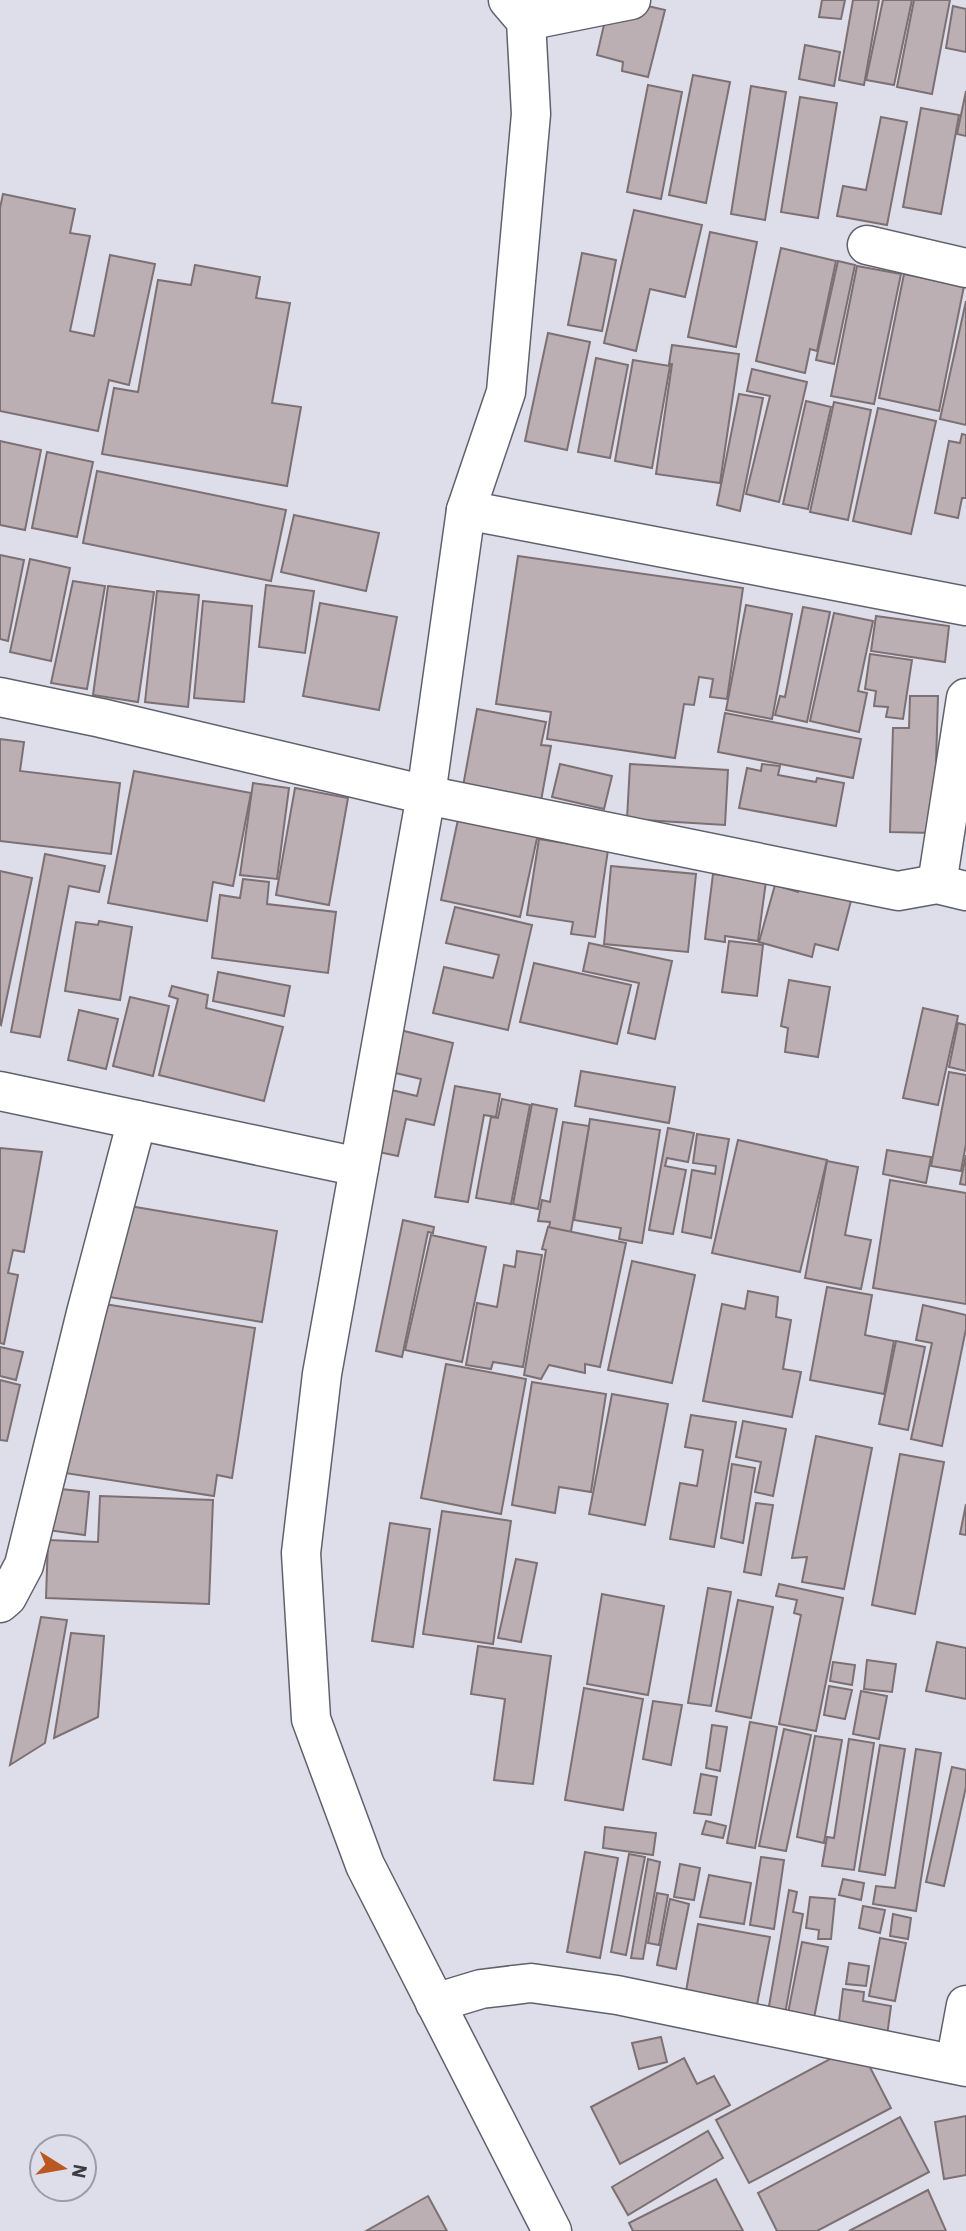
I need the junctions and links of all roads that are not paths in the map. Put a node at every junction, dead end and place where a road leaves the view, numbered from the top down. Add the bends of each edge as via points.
1 (631, 0) edge
2 (517, 10) edge
3 (867, 245) dead end
4 (966, 268) edge
5 (466, 510) junction
6 (966, 607) edge
7 (0, 697) edge
8 (966, 698) edge
9 (426, 795) junction
10 (952, 888) edge
11 (0, 1091) edge
12 (137, 1120) junction
13 (359, 1167) junction
14 (0, 1603) edge
15 (435, 2003) junction
16 (966, 2005) edge
17 (960, 2065) edge
18 (552, 2231) edge

1 - 2 street
2 - 5 street via 531,114 506,392
3 - 4 street
5 - 6 street
5 - 9 street
7 - 9 street
8 - 10 street
9 - 10 street via 898,891
9 - 13 street
11 - 12 street
12 - 13 street
12 - 14 street via 24,1565
13 - 15 street via 321,1374 301,1553 311,1718 365,1865
15 - 17 street via 481,1989 531,1983 617,1995
15 - 18 street
16 - 17 street

